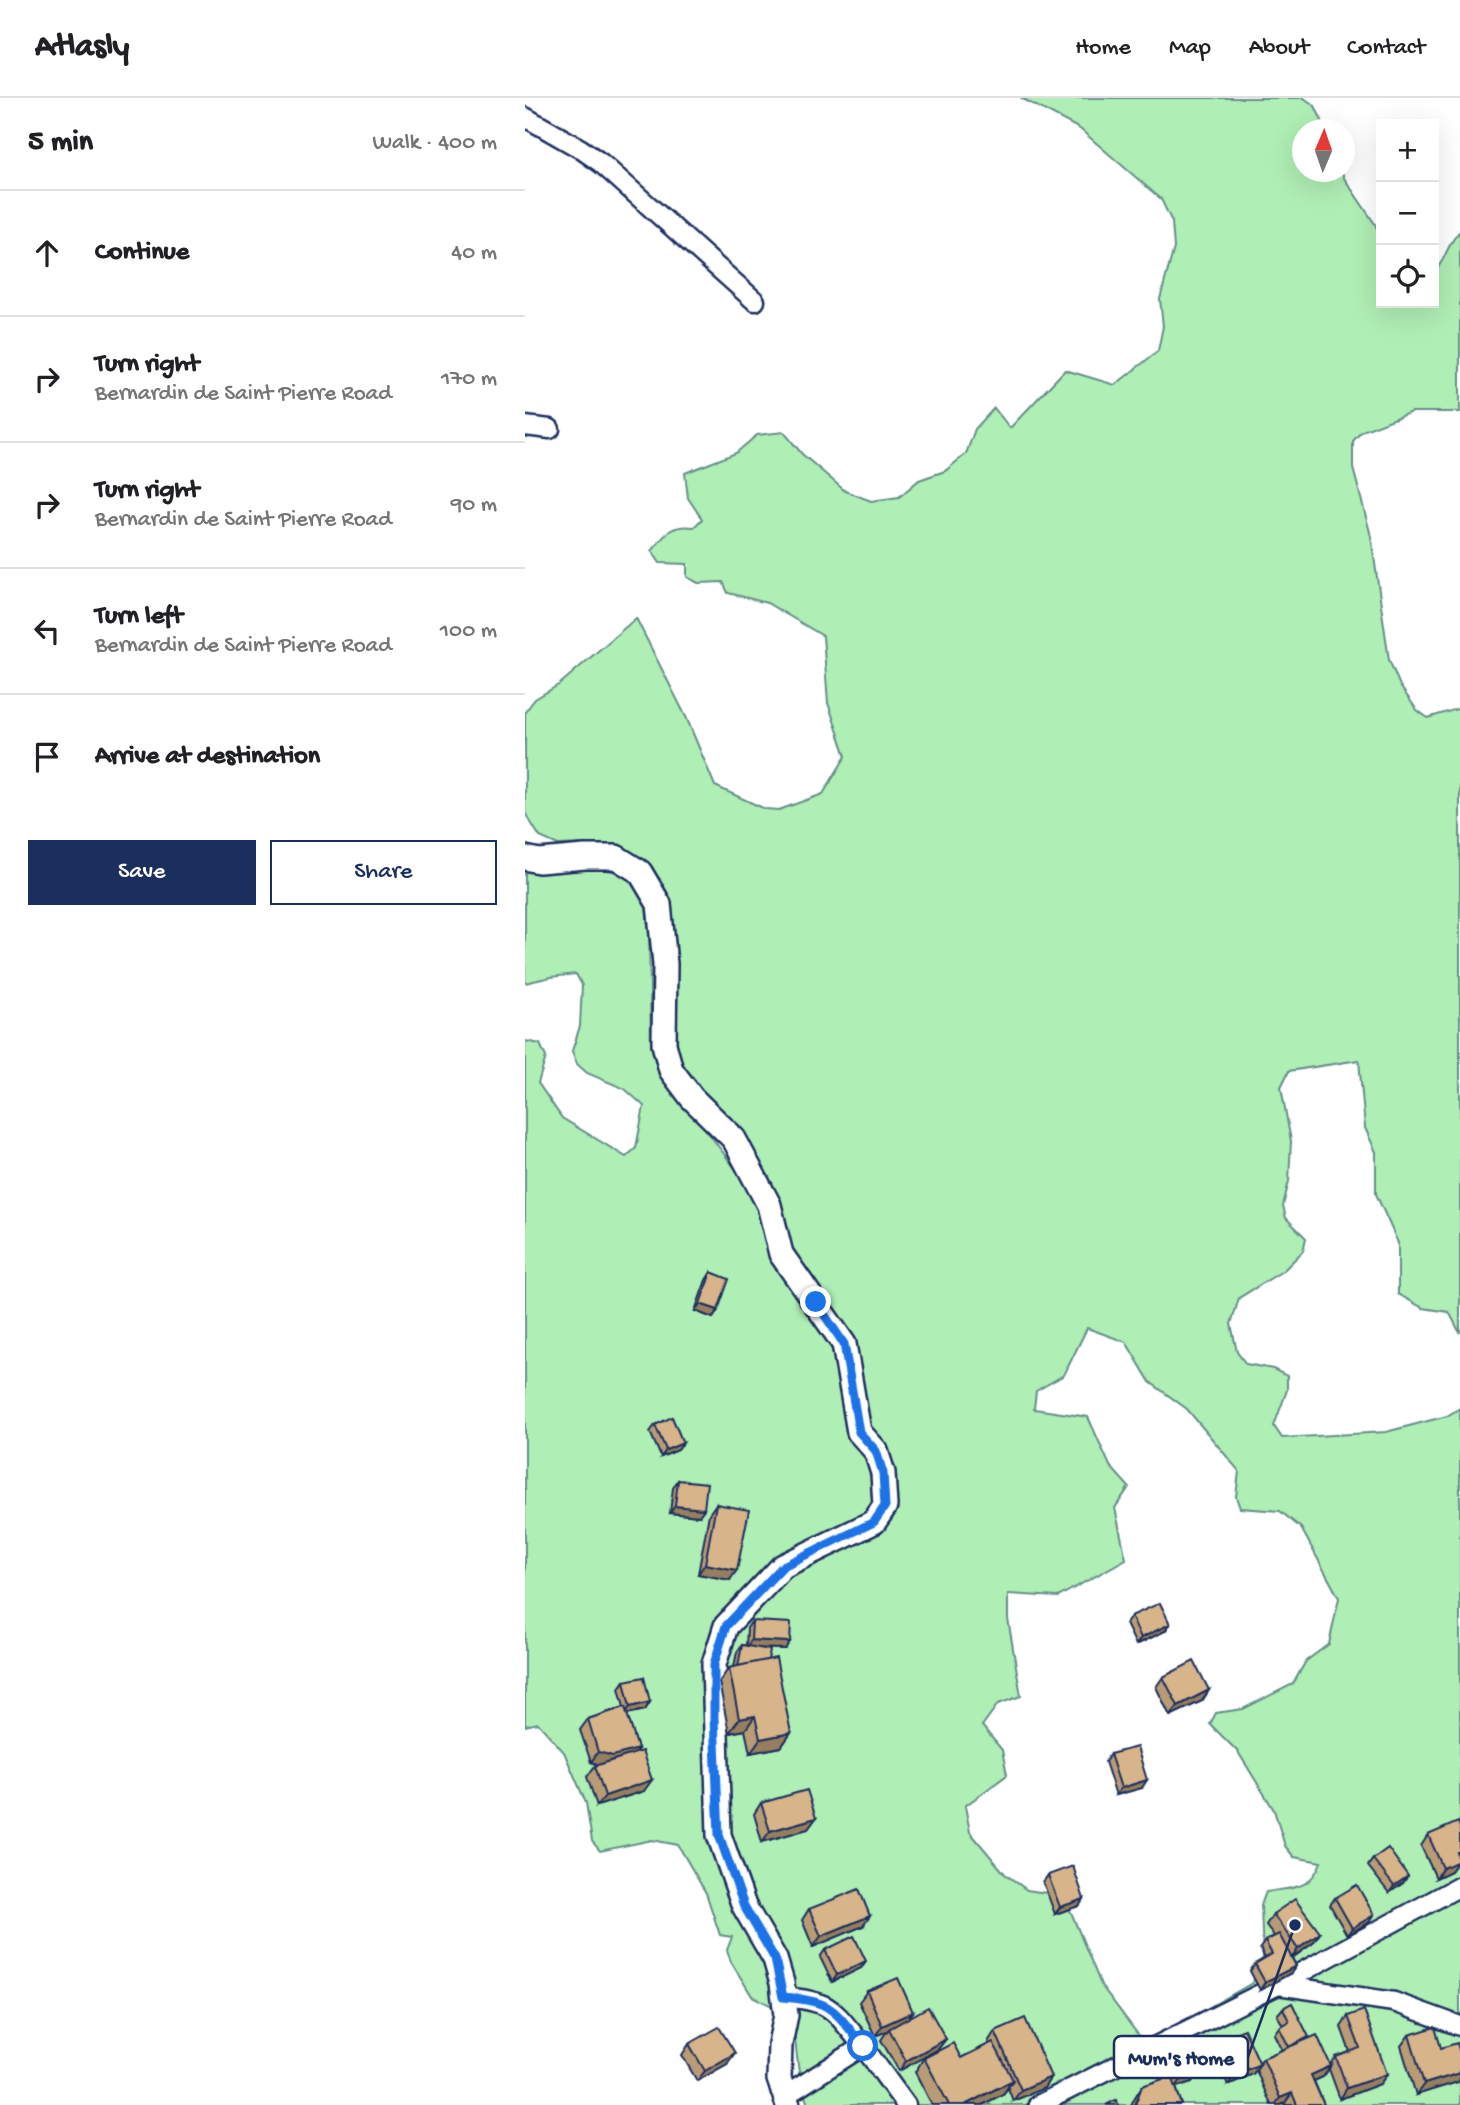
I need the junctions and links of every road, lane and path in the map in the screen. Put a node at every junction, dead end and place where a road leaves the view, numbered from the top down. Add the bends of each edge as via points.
1 (525, 117) edge
2 (755, 302) dead end
3 (525, 426) edge
4 (550, 429) dead end
5 (525, 858) edge
6 (1460, 1886) edge
7 (1278, 1984) junction
8 (783, 1997) junction
9 (1460, 2026) edge
10 (863, 2046) junction
11 (787, 2101) edge
12 (906, 2105) edge
13 (1038, 2105) edge

1 - 2 street via 601,163
3 - 4 street
5 - 8 main road via 616,858 640,872 659,904 665,964 664,1044 671,1070 734,1139 769,1205 781,1254 844,1344 859,1432 876,1451 883,1473 885,1506 874,1522 783,1566 726,1626 714,1664 719,1835 744,1906 775,1959
6 - 7 street
7 - 9 street via 1394,2002
7 - 13 street
8 - 10 street via 831,2007
8 - 11 main road via 786,2015 779,2079
10 - 11 street
10 - 12 street

